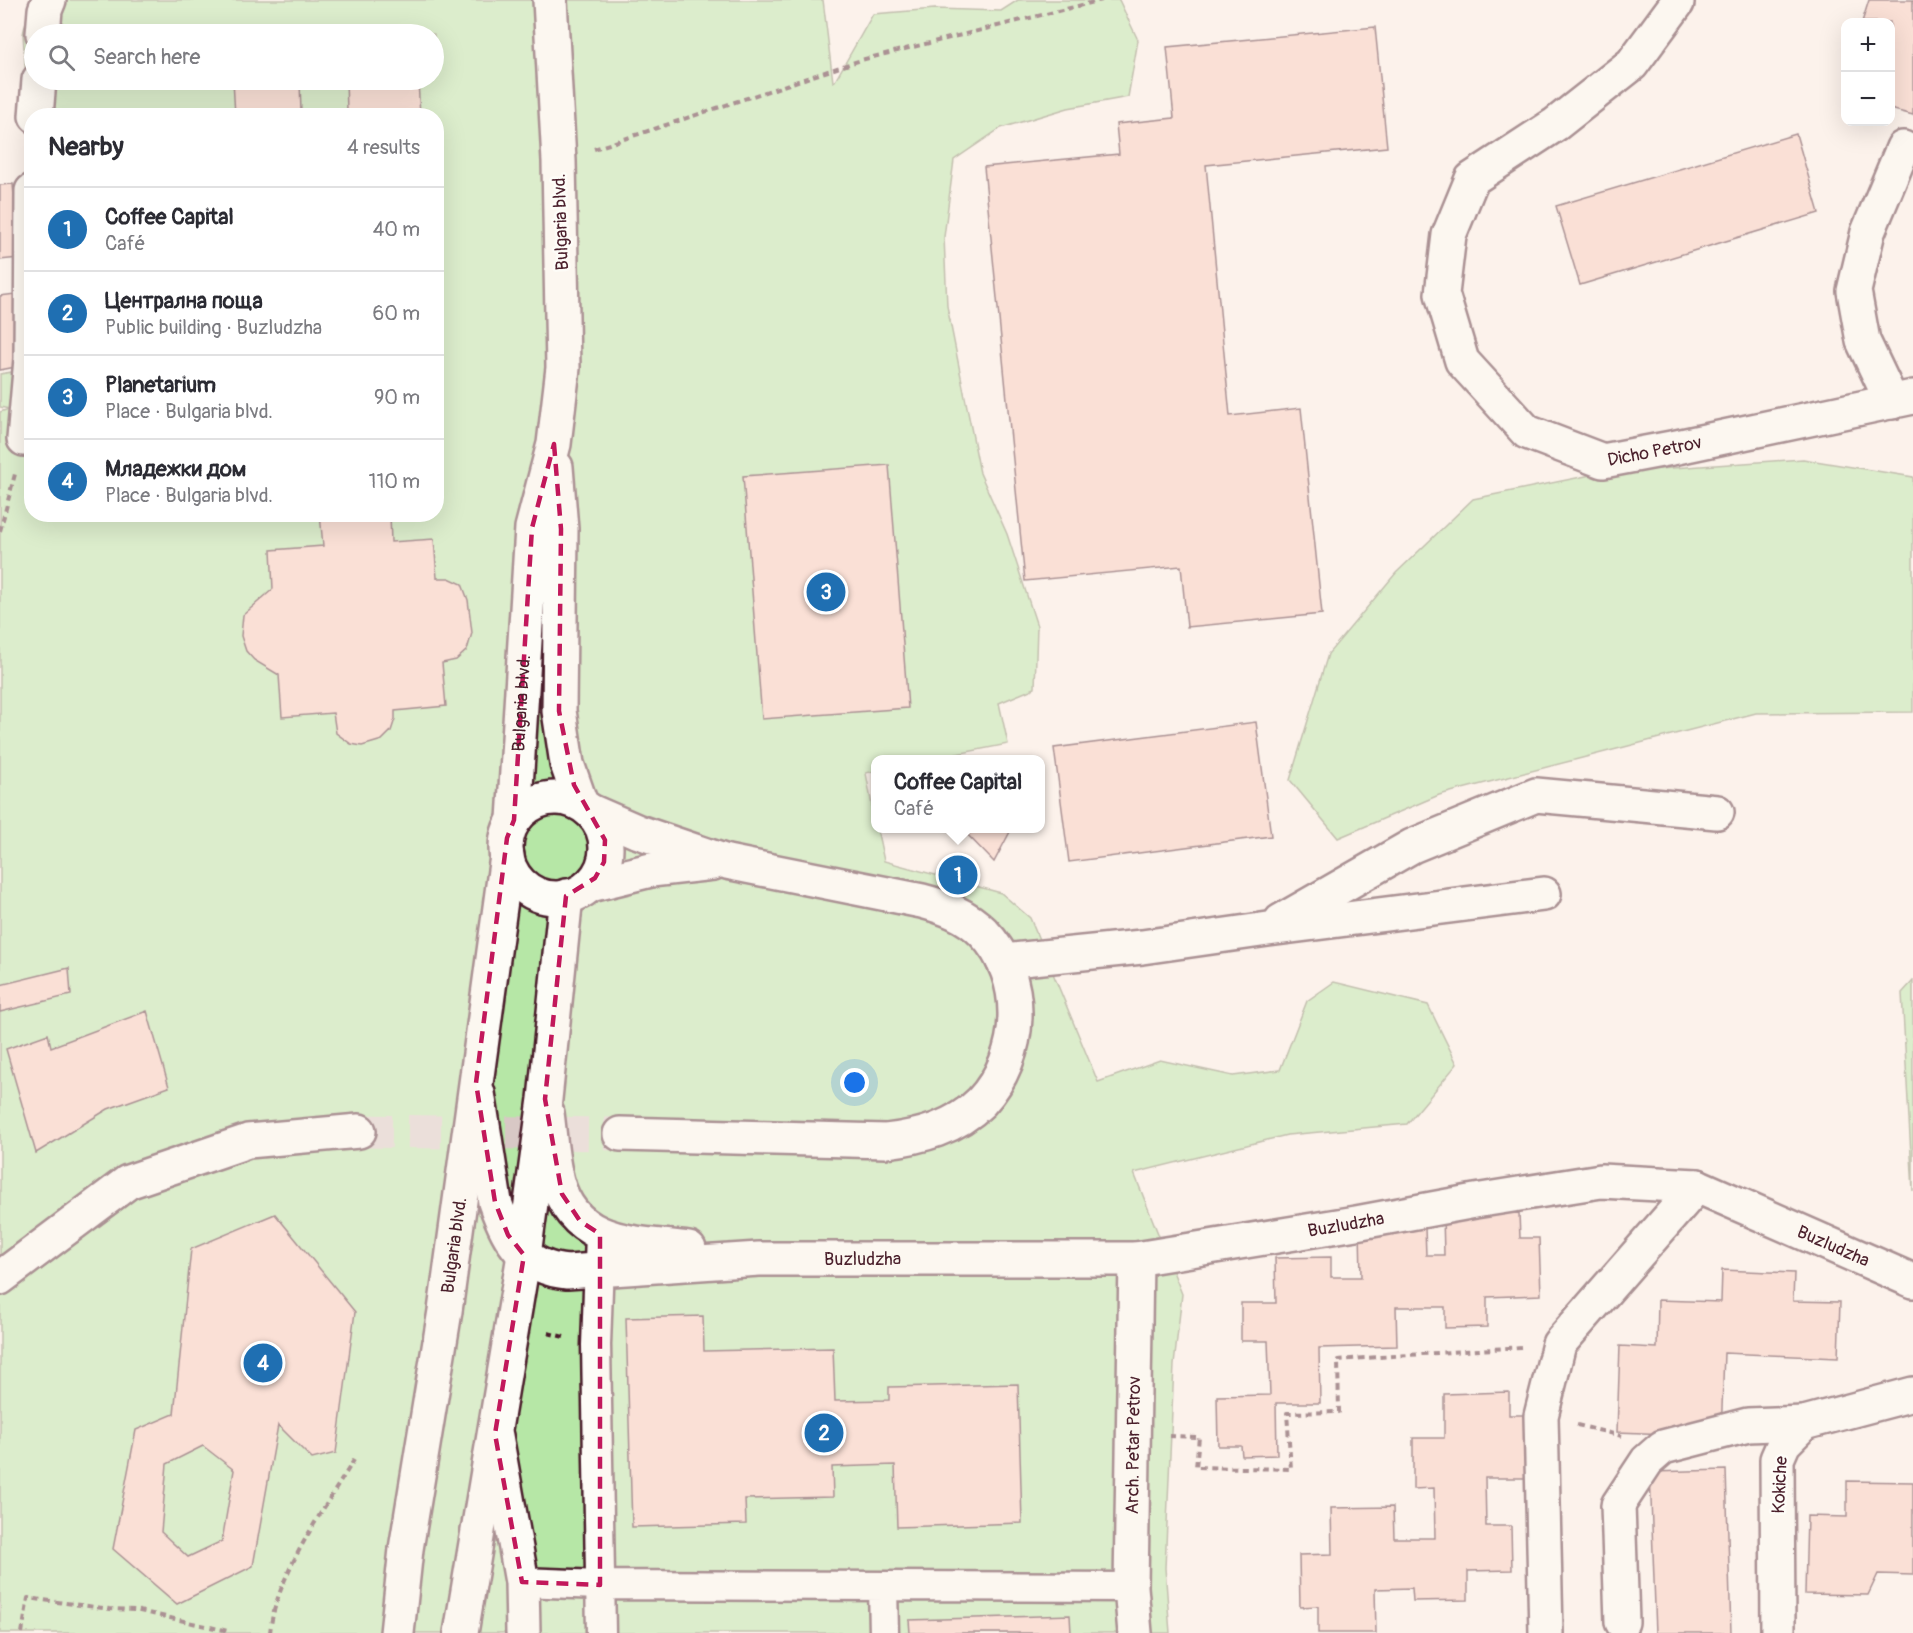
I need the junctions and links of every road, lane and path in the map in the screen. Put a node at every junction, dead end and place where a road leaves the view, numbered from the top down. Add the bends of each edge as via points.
1 (49, 0) edge
2 (550, 0) edge
3 (1102, 0) edge
4 (1677, 0) edge
5 (44, 24) edge
6 (38, 90) edge
7 (37, 108) edge
8 (1903, 148) dead end
9 (559, 161) junction
10 (1902, 399) edge
11 (24, 439) edge
12 (554, 444) junction
13 (0, 531) edge
14 (585, 808) junction
15 (1717, 812) dead end
16 (514, 820) junction
17 (507, 856) junction
18 (727, 862) junction
19 (578, 891) junction
20 (1544, 894) dead end
21 (1268, 929) junction
22 (1003, 961) junction
23 (476, 1083) junction
24 (545, 1099) junction
25 (359, 1131) tunnel mouth
26 (620, 1134) tunnel mouth
27 (1697, 1186) junction
28 (600, 1234) junction
29 (524, 1255) junction
30 (759, 1259) junction
31 (1136, 1259) junction
32 (598, 1269) junction
33 (0, 1278) edge
34 (1913, 1281) edge
35 (1559, 1344) junction
36 (1913, 1394) edge
37 (1541, 1416) junction
38 (1804, 1423) junction
39 (495, 1434) junction
40 (1135, 1436) junction
41 (1663, 1447) junction
42 (354, 1460) dead end
43 (522, 1582) junction
44 (600, 1585) junction
45 (883, 1586) junction
46 (1131, 1587) junction
47 (1622, 1622) dead end
48 (228, 1631) dead end
49 (22, 1633) edge
50 (270, 1633) edge
51 (397, 1633) edge
52 (462, 1633) edge
53 (523, 1633) edge
54 (601, 1633) edge
55 (884, 1633) edge
56 (1135, 1633) edge
57 (1546, 1633) edge
58 (1778, 1633) edge

1 - 5 street
2 - 9 street, Bulgaria blvd.
3 - 9 path via 861,60
4 - 10 street, Dicho Petrov via 1632,64 1556,124 1472,179 1449,235 1442,294 1462,361 1527,432 1603,461
6 - 7 street
8 - 10 street via 1868,232 1854,291 1863,341
9 - 12 street, Bulgaria blvd. via 563,368
11 - 13 path
12 - 14 street, Bulgaria blvd. via 561,529 559,711 567,764
12 - 16 street, Bulgaria blvd. via 532,528
14 - 16 street via 561,798 539,800
14 - 18 street via 636,831
14 - 19 street via 602,830 605,852 600,871
15 - 21 street via 1536,795 1412,846
16 - 17 street via 507,838
17 - 19 street via 516,877 533,892 543,896
17 - 23 street, Bulgaria blvd.
18 - 19 street via 651,870
18 - 22 street via 939,906 968,919 982,931
19 - 24 street
20 - 21 street
21 - 22 street
22 - 26 street via 1015,1001 1012,1045 1005,1066 980,1102 944,1127 886,1141
23 - 29 street, Buzludzha via 495,1202 508,1235
23 - 51 street, Bulgaria blvd. via 445,1311 406,1549
24 - 28 street, Buzludzha via 562,1194 580,1221
24 - 29 street
25 - 33 street via 248,1141 128,1182
27 - 31 street, Buzludzha via 1600,1181
27 - 34 street, Buzludzha
27 - 35 street
28 - 30 street, Buzludzha
28 - 32 street
29 - 32 street, Buzludzha via 555,1271
29 - 39 street
30 - 31 street, Buzludzha
30 - 32 street, Buzludzha
31 - 40 street, Arch. Petar Petrov
32 - 44 street
35 - 37 street
35 - 40 path via 1338,1360 1339,1412 1287,1413 1291,1469 1196,1467 1198,1437
36 - 38 street
37 - 41 path
37 - 57 street
38 - 41 street via 1748,1425
38 - 58 street, Kokiche via 1784,1443 1778,1459
39 - 43 street
39 - 52 street
40 - 46 street, Arch. Petar Petrov
41 - 47 street via 1647,1461 1618,1505
42 - 50 path via 304,1542 274,1604
43 - 44 street
43 - 53 street
44 - 45 street
44 - 54 street
45 - 46 street
45 - 55 street
46 - 56 street, Arch. Petar Petrov
48 - 49 path via 135,1610 28,1598

